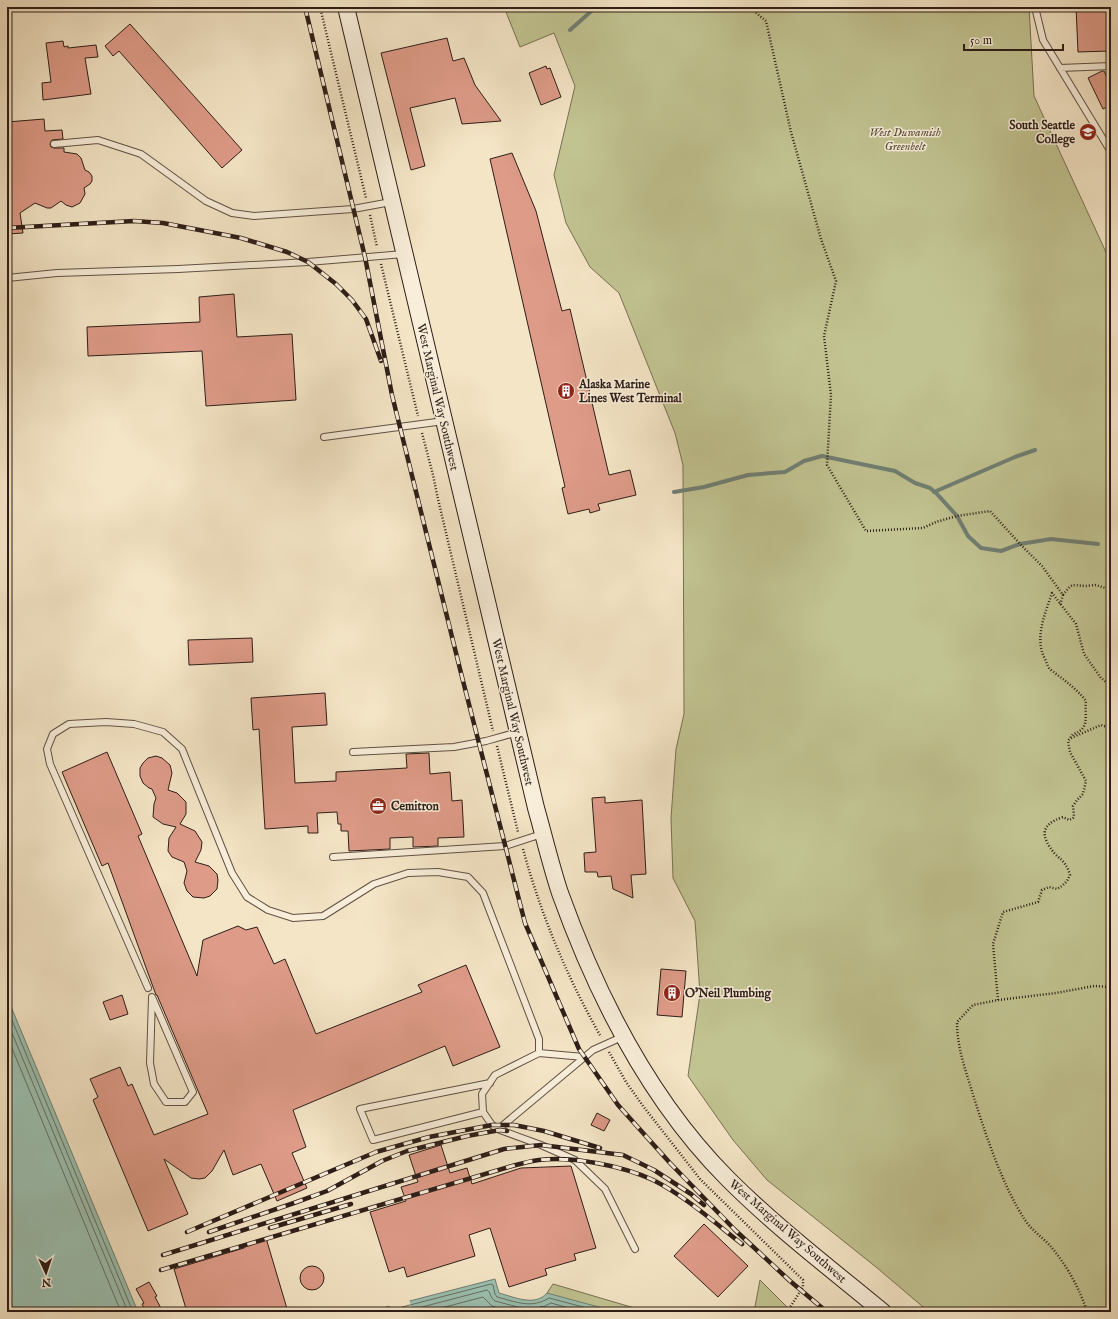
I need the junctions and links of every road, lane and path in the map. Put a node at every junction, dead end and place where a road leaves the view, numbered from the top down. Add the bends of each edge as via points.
1 (346, 7) edge
2 (749, 7) edge
3 (1035, 7) edge
4 (1111, 66) edge
5 (1060, 68) junction
6 (54, 144) dead end
7 (1111, 152) edge
8 (392, 202) junction
9 (404, 254) junction
10 (7, 278) edge
11 (444, 421) junction
12 (324, 437) dead end
13 (1111, 588) edge
14 (1063, 595) junction
15 (1060, 605) junction
16 (1111, 686) edge
17 (1111, 728) edge
18 (518, 732) junction
19 (1069, 739) junction
20 (353, 752) dead end
21 (543, 833) junction
22 (333, 857) dead end
23 (1111, 987) edge
24 (148, 988) dead end
25 (152, 997) joint
26 (998, 1000) junction
27 (624, 1036) junction
28 (539, 1053) junction
29 (584, 1057) junction
30 (490, 1083) junction
31 (482, 1112) junction
32 (500, 1130) junction
33 (635, 1249) dead end
34 (527, 1312) edge
35 (544, 1312) edge
36 (883, 1312) edge
37 (1087, 1312) edge

1 - 8 main road, West Marginal Way Southwest
2 - 14 path via 766,21 791,132 820,239 836,281 824,336 831,395 827,465 866,530 923,528 957,516 990,511 1042,566
3 - 5 lane via 1043,40
4 - 5 lane
5 - 7 lane
6 - 8 lane via 98,140 141,154 206,201 232,213 254,216 345,209
8 - 9 main road, West Marginal Way Southwest
9 - 10 lane via 178,269 56,272
9 - 11 main road, West Marginal Way Southwest
11 - 12 lane
11 - 18 main road, West Marginal Way Southwest
13 - 14 path via 1075,584
14 - 15 path
15 - 16 path via 1076,624 1084,654 1101,678
15 - 19 path via 1052,593 1044,616 1040,641 1041,652 1050,669 1075,688 1086,701 1087,721 1084,727
17 - 19 path via 1101,725
18 - 20 lane via 454,747
18 - 21 main road, West Marginal Way Southwest
19 - 26 path via 1070,752 1086,781 1083,794 1073,806 1073,818 1069,820 1063,817 1050,822 1044,833 1050,848 1066,865 1070,874 1063,886 1042,890 1038,902 1003,912 993,944
21 - 22 lane via 505,846
21 - 27 main road, West Marginal Way Southwest via 565,905 594,976
23 - 26 path via 1094,986
24 - 28 lane via 50,764 47,749 53,734 69,724 134,724 162,732 182,749 232,873 247,897 268,910 293,918 323,916 374,884 408,873 438,872 468,877 483,893 539,1039
25 - 25 lane via 193,1092 185,1102 166,1102 154,1084 150,1063
26 - 37 path via 973,1006 957,1022 957,1037 964,1065 978,1112 1009,1190 1026,1220 1052,1247 1071,1276
27 - 29 lane via 593,1050
27 - 36 main road, West Marginal Way Southwest via 660,1096 693,1140 727,1178
28 - 29 lane
28 - 30 lane via 495,1075
29 - 32 lane
30 - 31 lane via 482,1094
30 - 31 lane via 360,1109 373,1140
31 - 32 lane via 492,1125
32 - 33 lane via 541,1144 575,1160 605,1189
34 - 35 path via 543,1308

